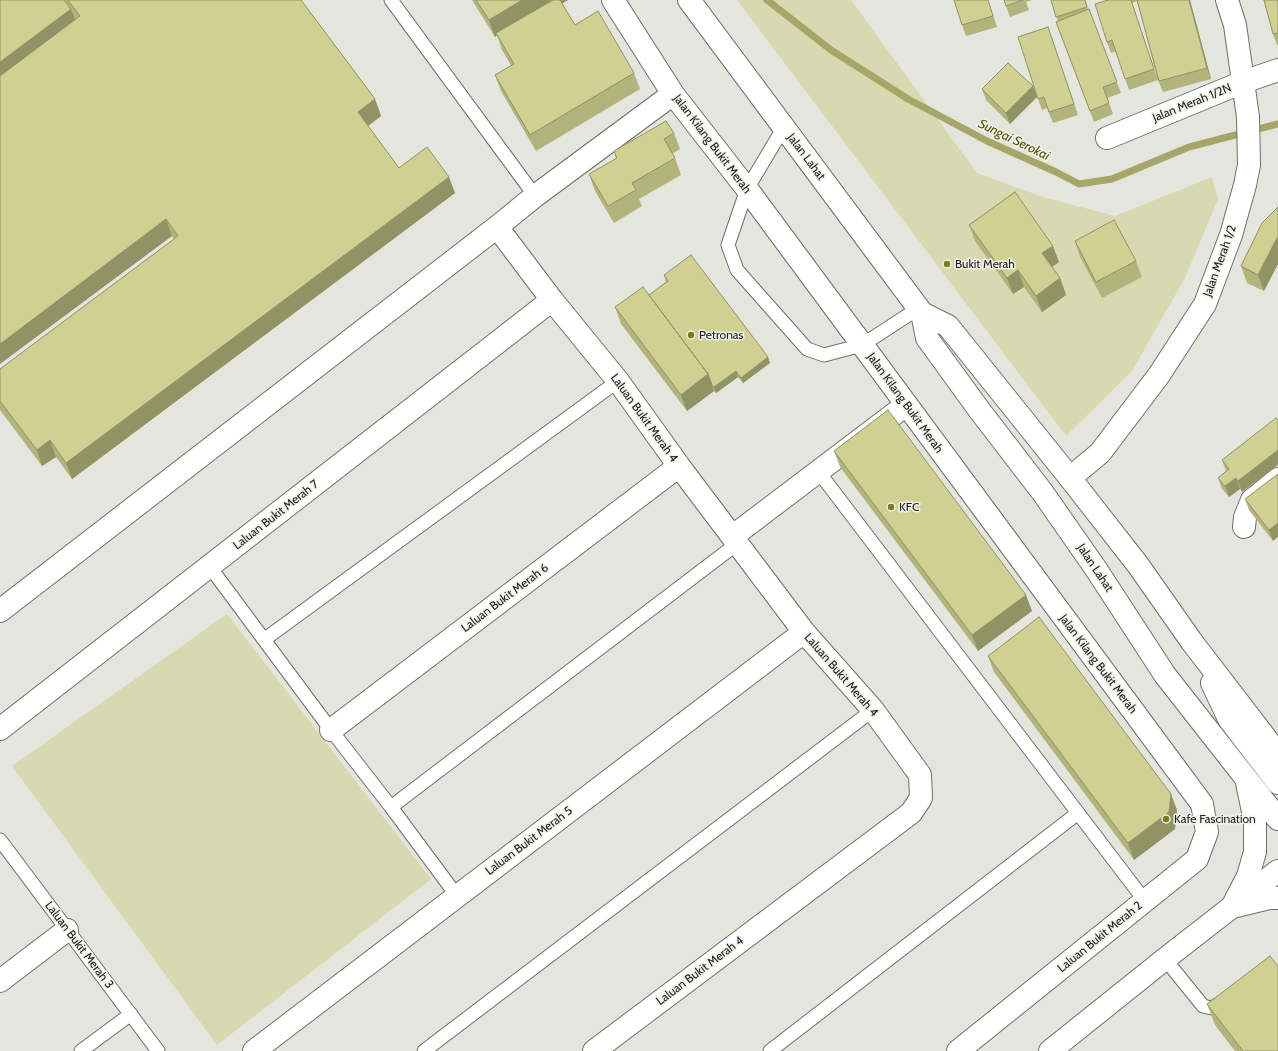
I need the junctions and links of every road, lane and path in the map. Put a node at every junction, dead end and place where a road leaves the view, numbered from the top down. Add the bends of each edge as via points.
1 (391, 0) edge
2 (613, 0) edge
3 (689, 0) edge
4 (1227, 0) edge
5 (1278, 70) edge
6 (1243, 82) junction
7 (673, 94) junction
8 (784, 127) junction
9 (1107, 138) dead end
10 (747, 189) junction
11 (535, 196) junction
12 (497, 227) junction
13 (552, 300) junction
14 (920, 311) junction
15 (927, 338) junction
16 (862, 345) junction
17 (618, 382) junction
18 (906, 405) junction
19 (680, 466) junction
20 (818, 471) junction
21 (1070, 478) junction
22 (1278, 479) edge
23 (1244, 527) dead end
24 (735, 539) junction
25 (210, 567) junction
26 (0, 611) edge
27 (804, 632) junction
28 (265, 639) junction
29 (1192, 642) junction
30 (1165, 675) junction
31 (873, 710) junction
32 (0, 730) edge
33 (331, 730) junction
34 (1278, 754) edge
35 (1246, 778) junction
36 (1278, 783) edge
37 (1202, 804) joint
38 (392, 807) junction
39 (1078, 813) junction
40 (1278, 819) edge
41 (2, 845) edge
42 (1278, 871) edge
43 (457, 896) junction
44 (1278, 898) edge
45 (1145, 901) junction
46 (1232, 907) junction
47 (67, 930) junction
48 (1165, 959) junction
49 (0, 980) edge
50 (1231, 996) edge
51 (131, 1014) junction
52 (81, 1051) edge
53 (158, 1051) edge
54 (254, 1051) edge
55 (424, 1051) edge
56 (594, 1051) edge
57 (770, 1051) edge
58 (958, 1051) edge
59 (1050, 1051) edge

1 - 11 lane
2 - 7 street, Jalan Kilang Bukit Merah
3 - 8 street, Jalan Lahat
4 - 6 street, Jalan Merah 1/2 via 1235,26
5 - 6 street, Jalan Merah 1/2N
6 - 9 street, Jalan Merah 1/2N
6 - 21 street, Jalan Merah 1/2 via 1248,117 1249,164 1231,235 1205,304 1159,375 1100,454
7 - 10 street, Jalan Kilang Bukit Merah
7 - 11 street
8 - 10 lane
8 - 14 street, Jalan Lahat
10 - 16 street, Jalan Kilang Bukit Merah
10 - 16 lane via 728,245 737,270 808,349 824,355
11 - 12 street
12 - 13 street, Laluan Bukit Merah 4
12 - 26 street
13 - 17 street, Laluan Bukit Merah 4
13 - 25 street, Laluan Bukit Merah 7
14 - 15 street, Jalan Lahat
14 - 16 lane
14 - 21 street, Jalan Lahat via 948,326
15 - 21 street via 955,362 1033,455 1054,471
15 - 30 street, Jalan Lahat via 1044,493
16 - 18 street, Jalan Kilang Bukit Merah
17 - 19 street, Laluan Bukit Merah 4
17 - 28 lane
18 - 20 street
18 - 37 street, Jalan Kilang Bukit Merah
19 - 24 street, Laluan Bukit Merah 4
19 - 33 street, Laluan Bukit Merah 6
20 - 24 street
20 - 39 lane
21 - 29 street, Jalan Lahat via 1138,566
21 - 30 street via 1067,495 1073,509 1131,602
22 - 23 street via 1252,500
24 - 27 street, Laluan Bukit Merah 4
24 - 38 lane
25 - 28 lane
25 - 32 street, Laluan Bukit Merah 7
27 - 31 street, Laluan Bukit Merah 4
27 - 43 street, Laluan Bukit Merah 5
28 - 33 lane
29 - 34 street, Jalan Lahat
29 - 36 street via 1229,719
30 - 35 street, Jalan Lahat
31 - 55 lane
31 - 56 street, Laluan Bukit Merah 4 via 920,775 921,798 911,813
33 - 38 lane
35 - 40 street, Jalan Lahat
35 - 46 street via 1255,821 1255,852 1248,876
37 - 45 street, Laluan Bukit Merah 2 via 1208,832 1197,859
38 - 43 lane
39 - 45 lane
39 - 57 lane
41 - 47 lane, Laluan Bukit Merah 3
42 - 46 street
43 - 54 street, Laluan Bukit Merah 5
44 - 46 street
45 - 58 street, Laluan Bukit Merah 2
46 - 48 street
47 - 49 street
47 - 51 lane, Laluan Bukit Merah 3
48 - 50 lane via 1203,1006 1212,1008
48 - 59 street
51 - 52 lane
51 - 53 lane, Laluan Bukit Merah 3

